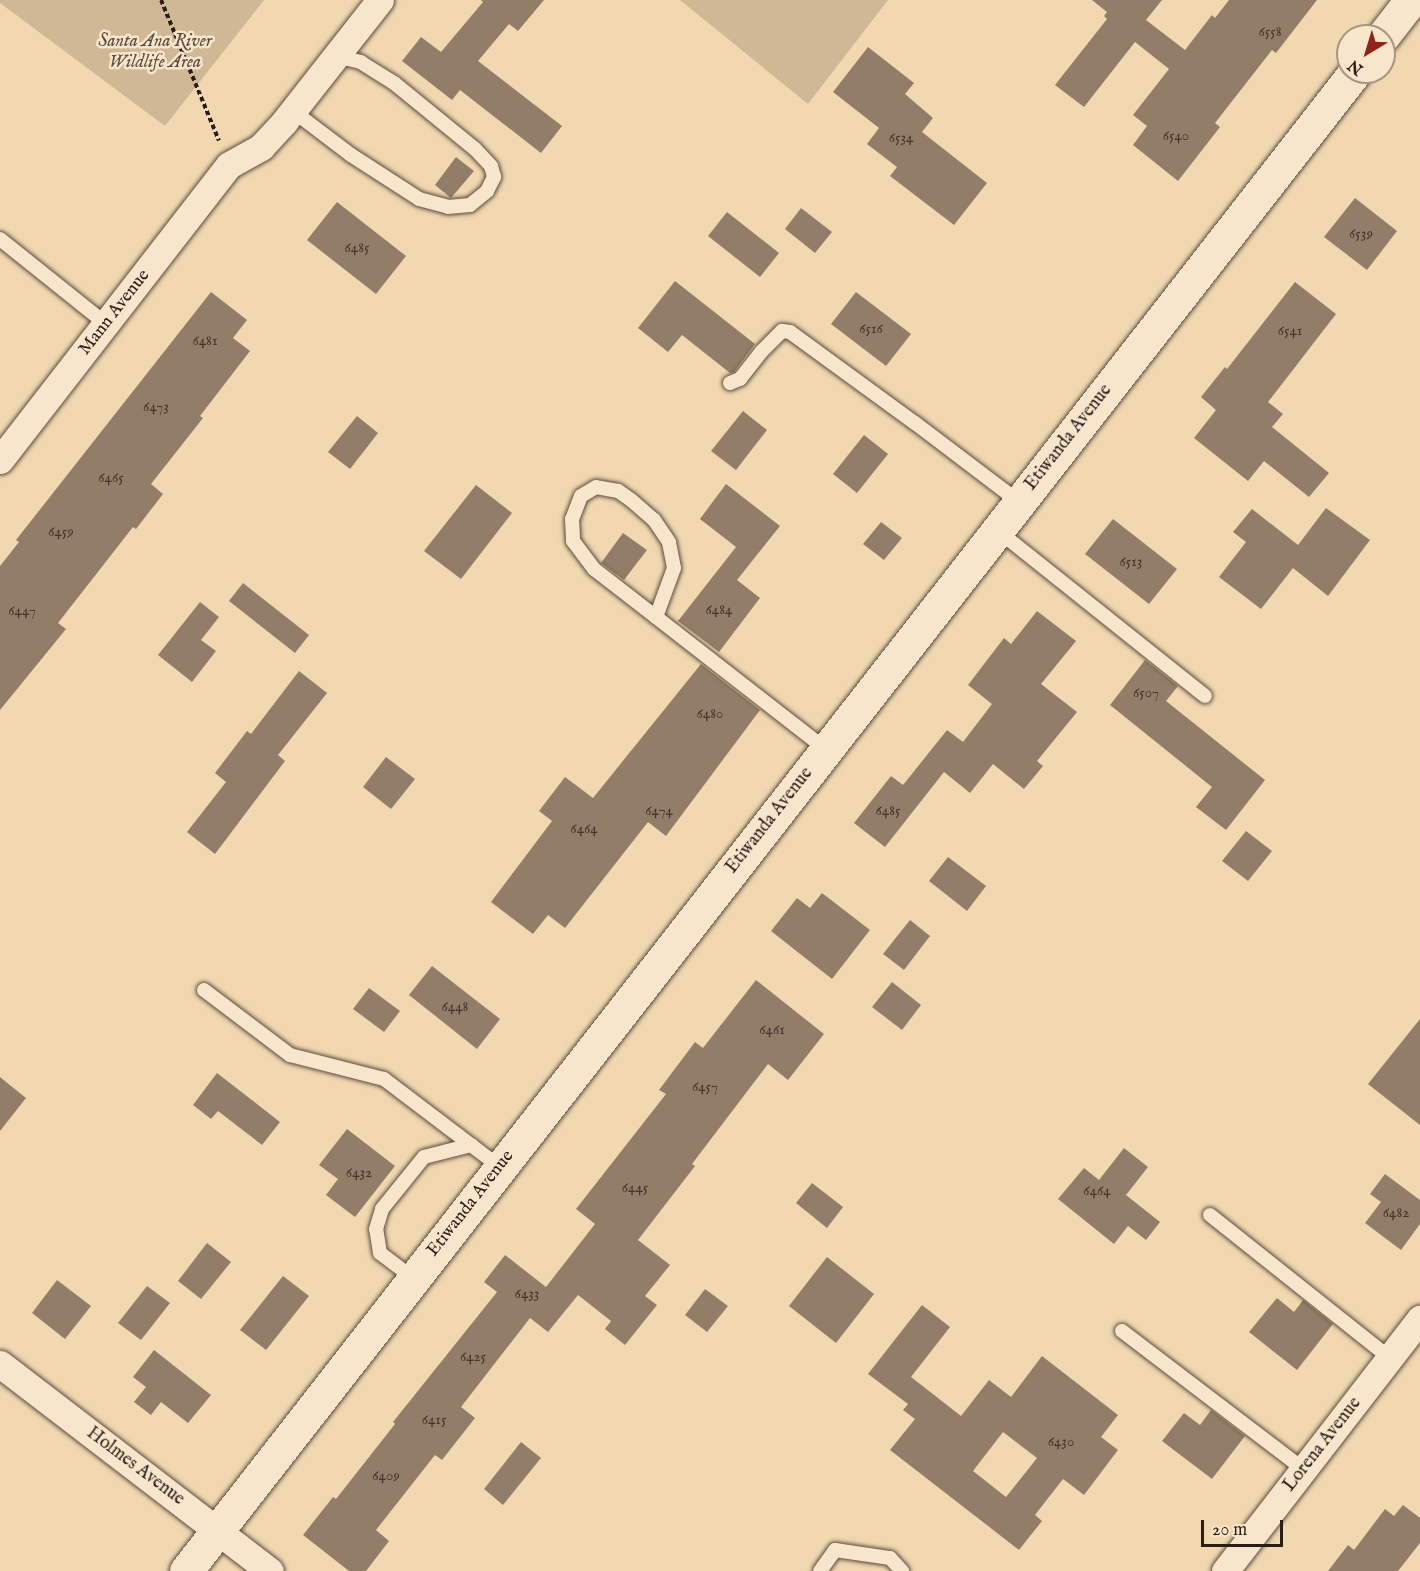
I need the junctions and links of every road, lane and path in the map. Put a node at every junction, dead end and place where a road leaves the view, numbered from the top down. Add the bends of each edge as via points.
1 (161, 0) edge
2 (380, 0) edge
3 (1411, 0) edge
4 (1392, 24) edge
5 (336, 56) junction
6 (1345, 84) edge
7 (293, 111) junction
8 (229, 165) junction
9 (0, 239) edge
10 (106, 324) junction
11 (730, 383) dead end
12 (0, 460) edge
13 (1019, 502) junction
14 (997, 530) junction
15 (656, 617) junction
16 (1205, 696) dead end
17 (825, 750) junction
18 (204, 990) dead end
19 (471, 1145) junction
20 (500, 1167) junction
21 (1210, 1215) dead end
22 (413, 1278) junction
23 (1420, 1319) edge
24 (1122, 1330) dead end
25 (1390, 1358) junction
26 (0, 1364) edge
27 (1303, 1470) junction
28 (217, 1529) junction
29 (186, 1571) edge
30 (270, 1571) edge
31 (820, 1571) edge
32 (903, 1571) edge
33 (1225, 1571) edge

1 - 8 path
2 - 5 street
3 - 4 street
5 - 7 street
5 - 7 lane via 361,62 394,82 475,149 491,166 494,177 487,191 470,205 448,207 418,199
6 - 13 street, Etiwanda Avenue
7 - 8 street via 261,147
8 - 10 street, Mann Avenue
9 - 10 lane
10 - 12 street, Mann Avenue
11 - 13 lane via 740,379 782,331 789,332
13 - 14 street, Etiwanda Avenue
14 - 16 lane
14 - 17 street, Etiwanda Avenue
15 - 15 lane via 594,569 573,541 572,519 581,496 596,488 618,491 654,520 669,542 674,568
15 - 17 lane
17 - 20 street, Etiwanda Avenue
18 - 19 lane via 290,1055 384,1078
19 - 20 lane
19 - 22 lane via 424,1157 382,1209 376,1229 380,1253
20 - 22 street, Etiwanda Avenue
21 - 25 lane
22 - 28 street, Etiwanda Avenue
23 - 25 street, Lorena Avenue
24 - 27 lane
25 - 27 street, Lorena Avenue
26 - 28 street, Holmes Avenue
27 - 33 street, Lorena Avenue
28 - 29 street, Etiwanda Avenue
28 - 30 street, Holmes Avenue
31 - 32 lane via 835,1550 890,1558

